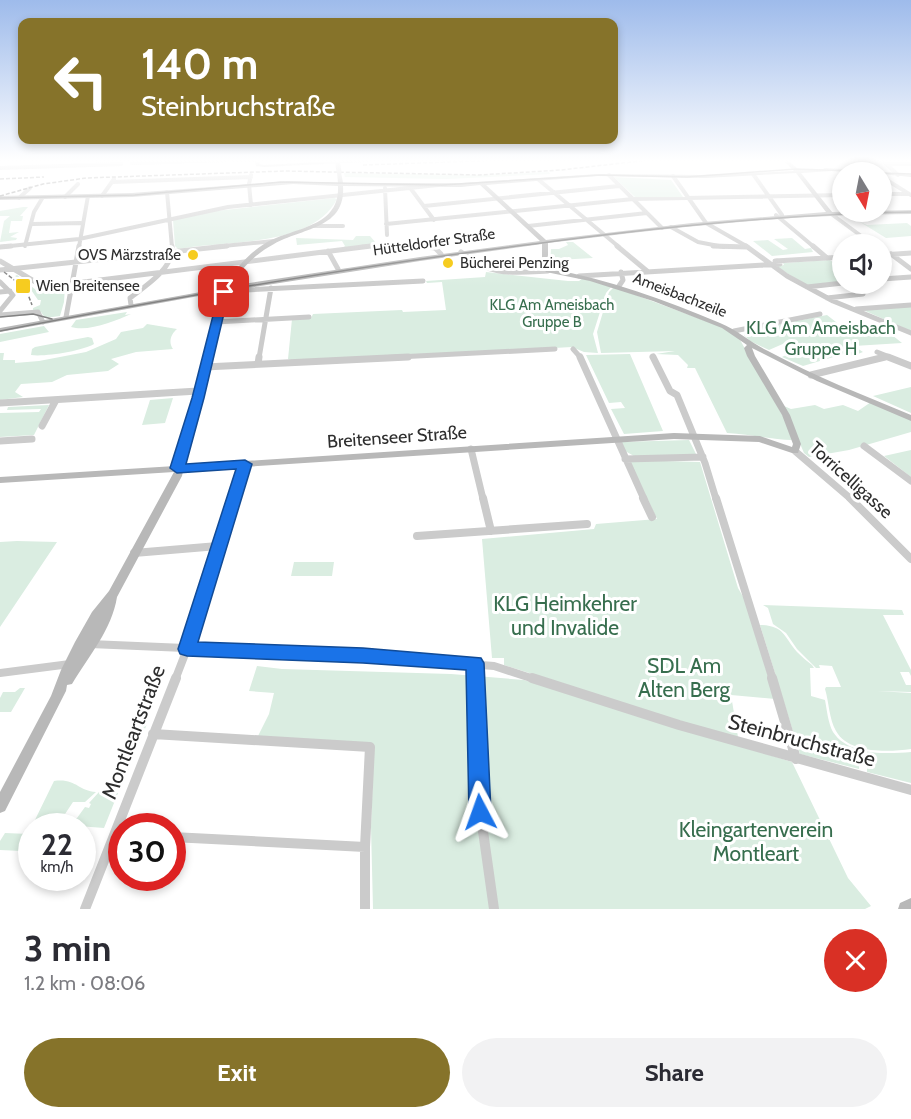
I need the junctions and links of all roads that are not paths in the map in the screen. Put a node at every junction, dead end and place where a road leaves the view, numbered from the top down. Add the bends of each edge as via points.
1 (40, 202) edge
2 (86, 202) edge
3 (168, 202) edge
4 (277, 202) edge
5 (340, 202) edge
6 (385, 202) edge
7 (421, 202) edge
8 (457, 202) edge
9 (503, 202) edge
10 (566, 202) edge
11 (602, 202) edge
12 (636, 202) edge
13 (690, 202) edge
14 (773, 202) edge
15 (823, 202) edge
16 (251, 205) joint
17 (424, 206) junction
18 (570, 206) junction
19 (513, 212) junction
20 (910, 212) edge
21 (646, 213) junction
22 (830, 213) junction
23 (779, 215) junction
24 (169, 218) junction
25 (586, 219) junction
26 (434, 220) junction
27 (81, 223) junction
28 (706, 223) junction
29 (33, 224) junction
30 (386, 224) junction
31 (314, 226) junction
32 (343, 226) dead end
33 (528, 226) junction
34 (671, 227) junction
35 (662, 228) junction
36 (604, 234) junction
37 (858, 234) edge
38 (387, 235) dead end
39 (79, 239) junction
40 (272, 242) junction
41 (545, 242) junction
42 (25, 246) junction
43 (0, 247) edge
44 (747, 247) junction
45 (172, 251) junction
46 (328, 251) junction
47 (461, 252) junction
48 (911, 253) edge
49 (441, 254) junction
50 (892, 254) edge
51 (827, 258) junction
52 (832, 258) edge
53 (892, 258) edge
54 (0, 261) edge
55 (75, 262) junction
56 (243, 263) junction
57 (768, 263) junction
58 (13, 268) junction
59 (338, 269) junction
60 (911, 269) edge
61 (0, 270) edge
62 (548, 271) junction
63 (647, 271) junction
64 (621, 272) junction
65 (160, 274) junction
66 (304, 275) junction
67 (579, 276) junction
68 (911, 277) edge
69 (892, 278) edge
70 (423, 281) dead end
71 (0, 282) edge
72 (72, 284) junction
73 (832, 284) edge
74 (239, 286) junction
75 (308, 286) junction
76 (619, 286) junction
77 (805, 287) junction
78 (272, 288) junction
79 (225, 289) junction
80 (10, 291) junction
81 (0, 292) edge
82 (863, 294) dead end
83 (826, 298) junction
84 (131, 304) junction
85 (911, 305) edge
86 (854, 309) junction
87 (0, 313) edge
88 (820, 314) dead end
89 (66, 317) junction
90 (309, 317) dead end
91 (265, 319) junction
92 (43, 322) junction
93 (216, 322) junction
94 (0, 330) edge
95 (734, 331) junction
96 (911, 333) edge
97 (750, 345) junction
98 (573, 349) dead end
99 (555, 350) dead end
100 (877, 351) dead end
101 (765, 353) junction
102 (751, 356) junction
103 (887, 356) junction
104 (653, 357) dead end
105 (258, 364) junction
106 (911, 366) edge
107 (205, 367) junction
108 (811, 375) junction
109 (198, 391) junction
110 (56, 400) junction
111 (0, 404) edge
112 (911, 418) edge
113 (42, 426) dead end
114 (695, 436) junction
115 (32, 439) dead end
116 (617, 439) junction
117 (0, 441) edge
118 (864, 446) dead end
119 (471, 449) junction
120 (795, 451) junction
121 (703, 457) junction
122 (625, 459) junction
123 (245, 464) junction
124 (177, 468) junction
125 (0, 480) edge
126 (911, 481) edge
127 (652, 518) dead end
128 (587, 524) dead end
129 (491, 531) junction
130 (417, 536) dead end
131 (218, 546) junction
132 (134, 553) junction
133 (911, 559) edge
134 (86, 644) junction
135 (187, 649) junction
136 (475, 663) junction
137 (69, 664) junction
138 (0, 673) edge
139 (57, 696) junction
140 (153, 734) junction
141 (796, 759) junction
142 (911, 790) edge
143 (0, 806) edge
144 (125, 813) edge
145 (186, 838) edge
146 (365, 847) junction
147 (108, 857) edge
148 (911, 906) edge
149 (85, 909) edge
150 (364, 909) edge
151 (494, 909) edge
152 (906, 909) edge

1 - 29 street
2 - 27 street
3 - 24 street
4 - 16 street
5 - 31 main road
6 - 30 street
7 - 17 street
8 - 17 street
9 - 19 main road
10 - 18 street
11 - 18 street
12 - 21 street
13 - 28 street
14 - 23 street
15 - 22 main road
16 - 24 street
17 - 26 street
18 - 19 street
18 - 25 street
19 - 26 street
19 - 33 main road
20 - 22 main road, Hütteldorfer Straße
21 - 25 street
21 - 35 street
22 - 23 main road, Hütteldorfer Straße
22 - 37 street
23 - 28 main road, Hütteldorfer Straße
23 - 51 street
24 - 39 street
24 - 45 street
25 - 33 street
25 - 36 street
26 - 30 street
27 - 29 street
27 - 39 street
28 - 34 main road, Hütteldorfer Straße
28 - 44 street
29 - 42 street
30 - 38 street
31 - 32 street
31 - 40 main road
33 - 41 main road
34 - 35 main road, Hütteldorfer Straße
34 - 44 street via 703,245
35 - 36 main road, Hütteldorfer Straße
36 - 41 main road, Hütteldorfer Straße
36 - 63 street
39 - 42 street
39 - 55 street
40 - 45 street
40 - 56 main road
41 - 47 main road, Hütteldorfer Straße
41 - 62 main road
42 - 43 street
44 - 57 street
45 - 55 street
45 - 65 street
46 - 49 street via 386,243 435,249
46 - 56 street
46 - 59 street
47 - 49 main road, Hütteldorfer Straße
47 - 62 street, Ameisbachzeile via 486,270
48 - 50 street
49 - 59 main road, Hütteldorfer Straße
51 - 52 street
51 - 57 street
53 - 60 street
54 - 58 street
55 - 58 street
55 - 72 street
56 - 65 street
56 - 79 main road
57 - 63 street
57 - 77 street
58 - 61 street
58 - 72 street via 43,287
59 - 66 main road, Hütteldorfer Straße
62 - 67 main road, Ameisbachzeile
63 - 64 street
64 - 67 street
64 - 76 street via 623,280
65 - 72 street
65 - 84 street via 130,298
66 - 74 main road, Hütteldorfer Straße
66 - 75 street
67 - 76 main road, Ameisbachzeile
68 - 69 street
70 - 75 street
71 - 80 street
72 - 89 street
73 - 77 street
74 - 78 street via 246,290
74 - 79 main road, Hütteldorfer Straße
75 - 78 street
76 - 95 main road, Ameisbachzeile
77 - 83 street
78 - 91 street
79 - 84 main road, Hütteldorfer Straße
79 - 93 main road
80 - 81 street
80 - 87 street via 12,297
82 - 83 street
83 - 86 street
84 - 89 main road, Hütteldorfer Straße
85 - 86 street
86 - 96 street
87 - 92 street via 38,312
88 - 95 street
89 - 92 main road, Hütteldorfer Straße
90 - 91 street
91 - 93 street
91 - 105 street
92 - 94 main road, Hütteldorfer Straße
93 - 107 main road
95 - 97 main road, Ameisbachzeile
97 - 101 main road, Ameisbachzeile
97 - 102 main road, Torricelligasse
98 - 116 street via 579,354
99 - 105 street
100 - 103 street
101 - 102 main road
101 - 108 main road, Ameisbachzeile
102 - 120 main road, Torricelligasse via 790,423 798,444
103 - 106 street
103 - 108 street
104 - 114 street via 670,391 677,395
105 - 107 street
107 - 109 main road
108 - 112 main road, Ameisbachzeile
109 - 110 street
109 - 124 main road
110 - 111 street
110 - 113 street
114 - 116 main road, Breitenseer Straße
114 - 120 main road, Breitenseer Straße via 760,439
114 - 121 street
115 - 117 street
116 - 119 main road, Breitenseer Straße
116 - 122 street
118 - 126 street
119 - 123 main road, Breitenseer Straße
119 - 129 street
120 - 133 street, Torricelligasse via 858,505
121 - 122 street
121 - 141 street
122 - 127 street
123 - 124 main road, Breitenseer Straße
123 - 131 street, Montleartstraße
124 - 125 main road, Breitenseer Straße
124 - 132 main road via 177,476
128 - 129 street
129 - 130 street
131 - 132 street
131 - 135 street, Montleartstraße
132 - 134 main road
134 - 135 street, Steinbruchstraße
134 - 137 main road
134 - 139 main road
135 - 136 street, Steinbruchstraße
135 - 140 street, Montleartstraße
136 - 141 street, Steinbruchstraße
136 - 151 street via 478,794
137 - 138 street
137 - 139 main road
139 - 143 main road
140 - 144 street, Montleartstraße
140 - 146 street via 370,747
141 - 142 street, Steinbruchstraße
145 - 146 street
146 - 150 street
147 - 149 street, Montleartstraße
148 - 152 main road

